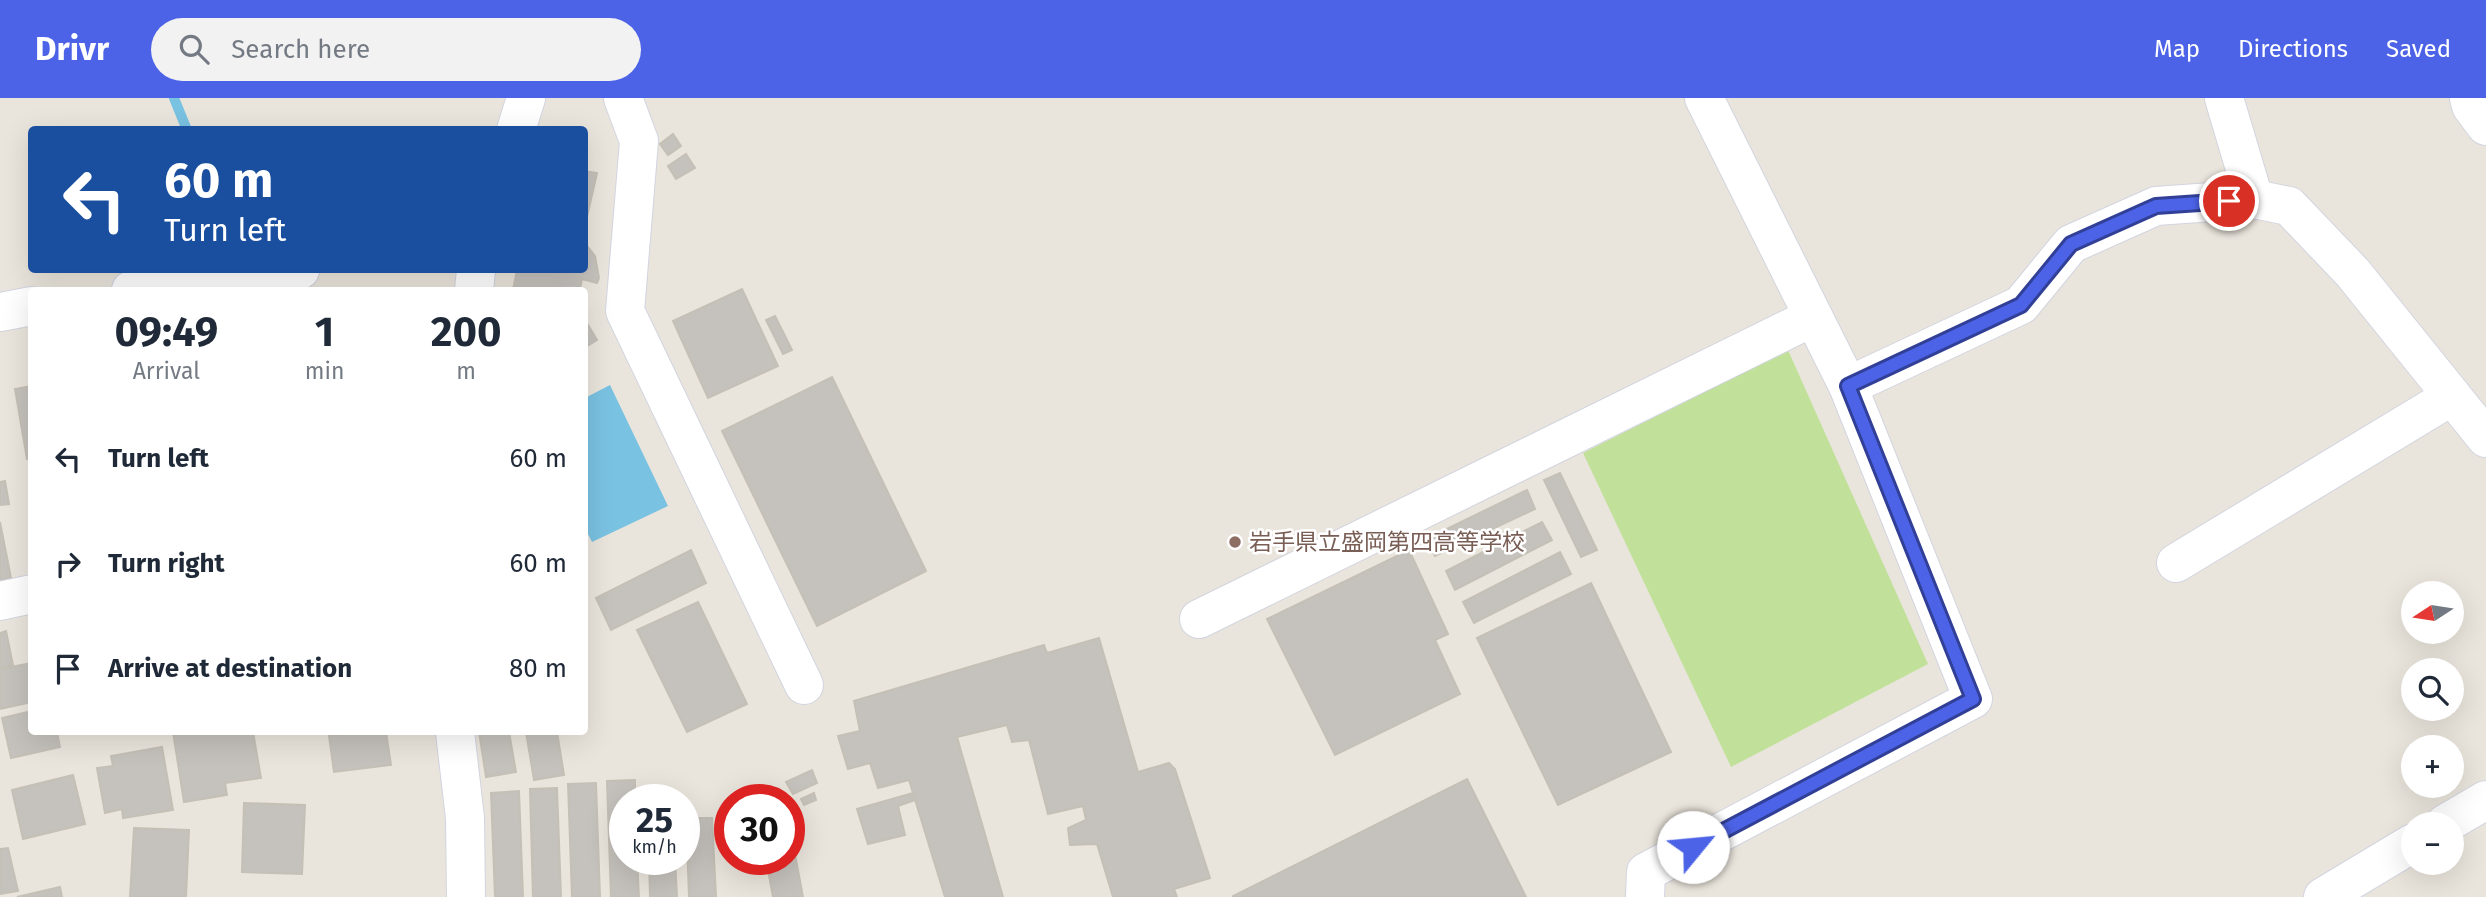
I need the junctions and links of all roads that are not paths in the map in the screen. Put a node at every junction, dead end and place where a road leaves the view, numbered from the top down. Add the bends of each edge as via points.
1 (526, 98) edge
2 (623, 98) edge
3 (1704, 98) edge
4 (2224, 98) edge
5 (2469, 98) edge
6 (517, 126) edge
7 (2486, 126) edge
8 (2254, 199) junction
9 (275, 273) edge
10 (156, 287) edge
11 (28, 307) edge
12 (0, 313) edge
13 (1813, 317) junction
14 (1848, 386) junction
15 (2452, 396) junction
16 (2486, 438) edge
17 (2176, 563) dead end
18 (28, 595) edge
19 (0, 601) edge
20 (1199, 619) dead end
21 (804, 685) dead end
22 (455, 735) edge
23 (2486, 800) edge
24 (2464, 813) edge
25 (2401, 850) edge
26 (466, 897) edge
27 (1645, 897) edge
28 (2323, 897) edge

1 - 6 street
2 - 21 street via 639,141 625,311
3 - 13 street
4 - 8 street
5 - 7 street
8 - 14 street via 2156,206 2071,244 2021,305
8 - 15 street via 2289,206 2353,273
9 - 10 street
11 - 12 street
13 - 14 street
13 - 20 street
14 - 27 street via 1973,699 1646,872
15 - 16 street
15 - 17 street
18 - 19 street
22 - 26 street via 465,818
23 - 24 street
25 - 28 street

